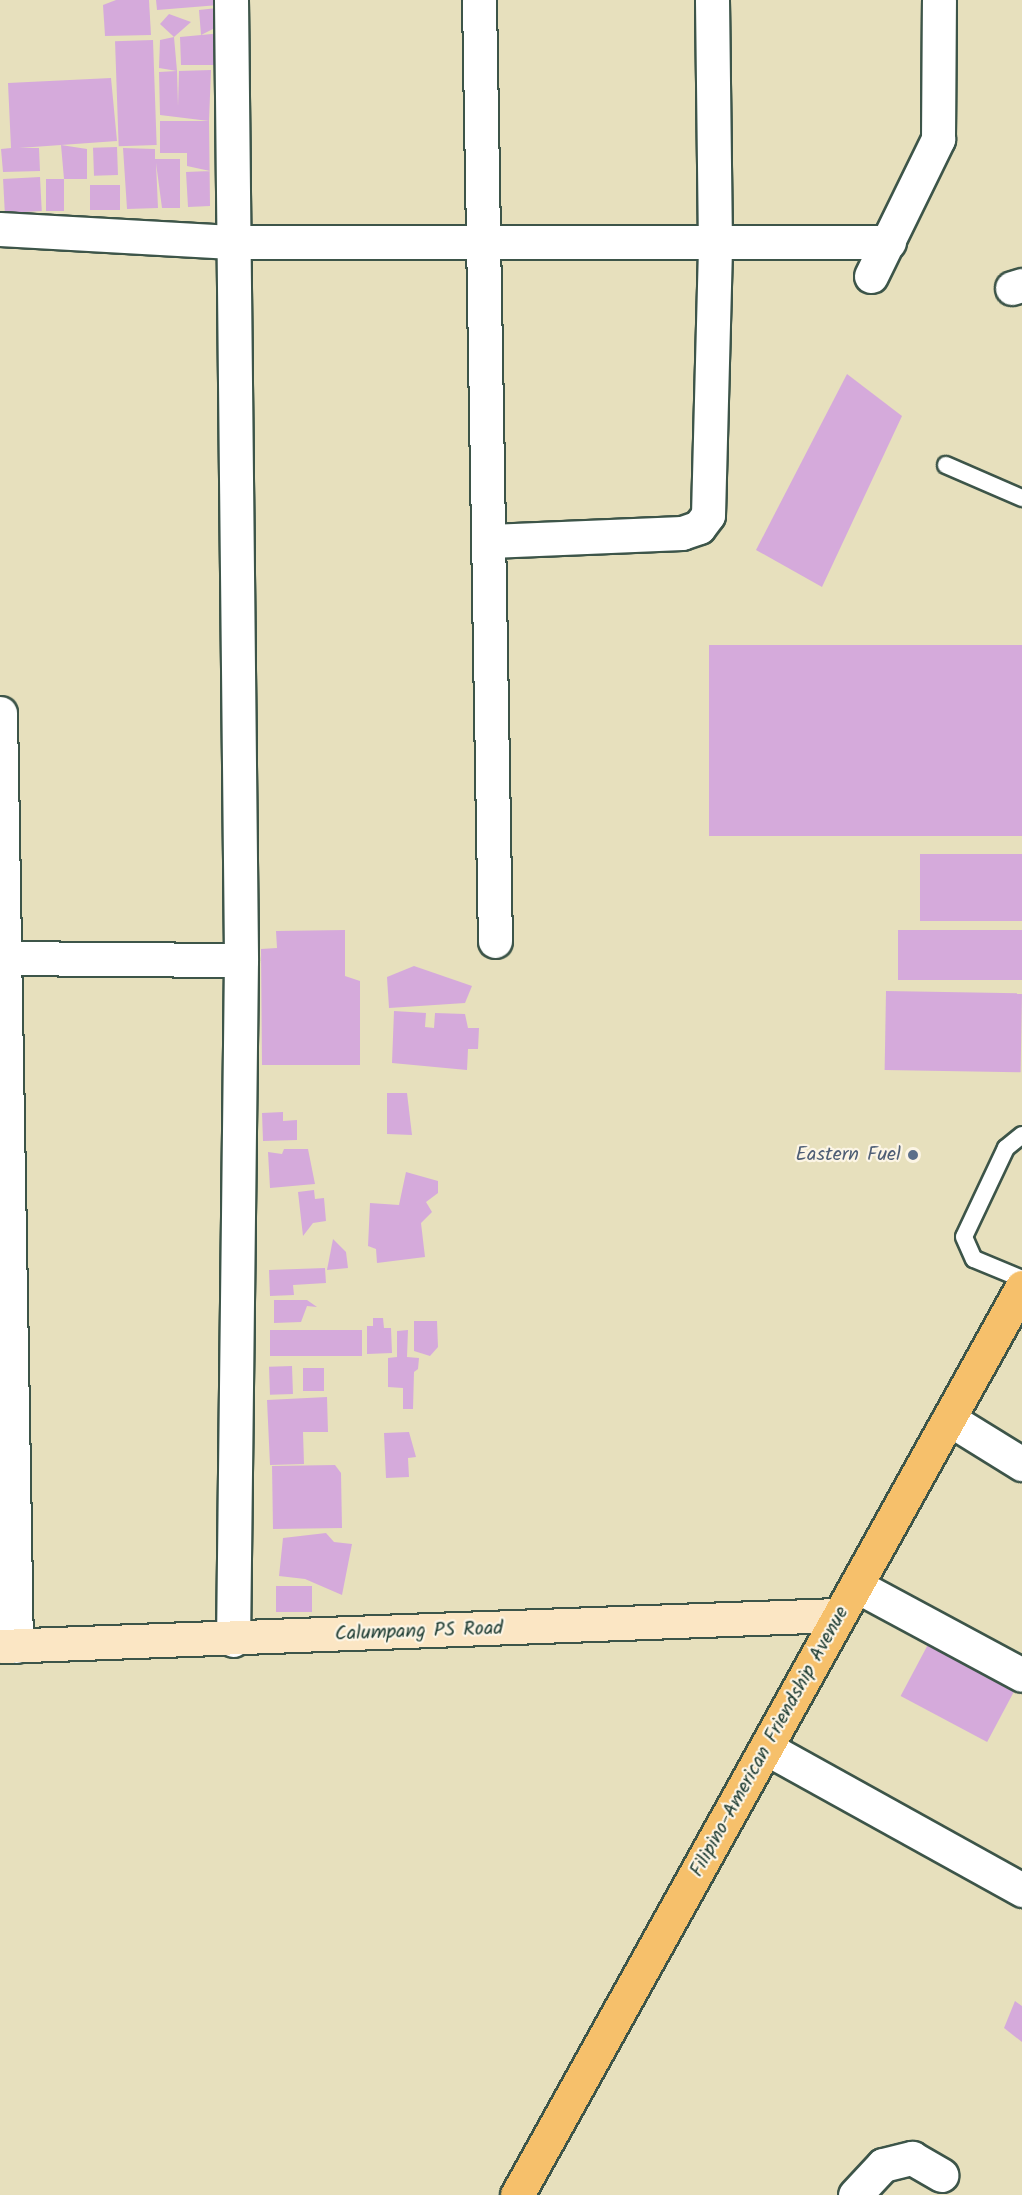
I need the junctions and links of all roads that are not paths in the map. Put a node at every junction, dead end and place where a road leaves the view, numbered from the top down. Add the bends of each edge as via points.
1 (231, 0) edge
2 (479, 0) edge
3 (712, 0) edge
4 (939, 0) edge
5 (0, 229) edge
6 (232, 242) junction
7 (889, 242) junction
8 (483, 245) junction
9 (715, 246) junction
10 (871, 276) dead end
11 (946, 465) dead end
12 (1022, 498) edge
13 (490, 541) junction
14 (0, 713) edge
15 (495, 941) dead end
16 (2, 958) edge
17 (241, 960) junction
18 (1022, 1135) edge
19 (1022, 1279) edge
20 (1022, 1287) edge
21 (1014, 1319) edge
22 (949, 1419) junction
23 (1022, 1464) edge
24 (857, 1586) junction
25 (838, 1615) junction
26 (233, 1640) junction
27 (8, 1646) edge
28 (1022, 1675) edge
29 (768, 1749) junction
30 (1022, 1890) edge
31 (942, 2175) dead end
32 (517, 2195) edge
33 (855, 2195) edge

1 - 6 street
2 - 8 street
3 - 9 street
4 - 7 street via 938,139
5 - 6 street
6 - 8 street
6 - 17 street
7 - 9 street
7 - 10 street
8 - 9 street
8 - 13 street
9 - 13 street via 712,497 699,527 654,536
11 - 12 lane
13 - 15 street
14 - 16 street
16 - 17 street
16 - 27 street
17 - 26 street
18 - 19 lane via 1006,1148 964,1237 974,1259
20 - 21 main road, Filipino-American Friendship Avenue
21 - 22 main road, Filipino-American Friendship Avenue
22 - 23 street
22 - 24 main road, Filipino-American Friendship Avenue
24 - 25 main road, Filipino-American Friendship Avenue
24 - 28 street
25 - 26 street, Calumpang PS Road
25 - 29 main road, Filipino-American Friendship Avenue
26 - 27 street, Calumpang PS Road
29 - 30 street
29 - 32 main road, Filipino-American Friendship Avenue
31 - 33 street via 912,2158 884,2165

